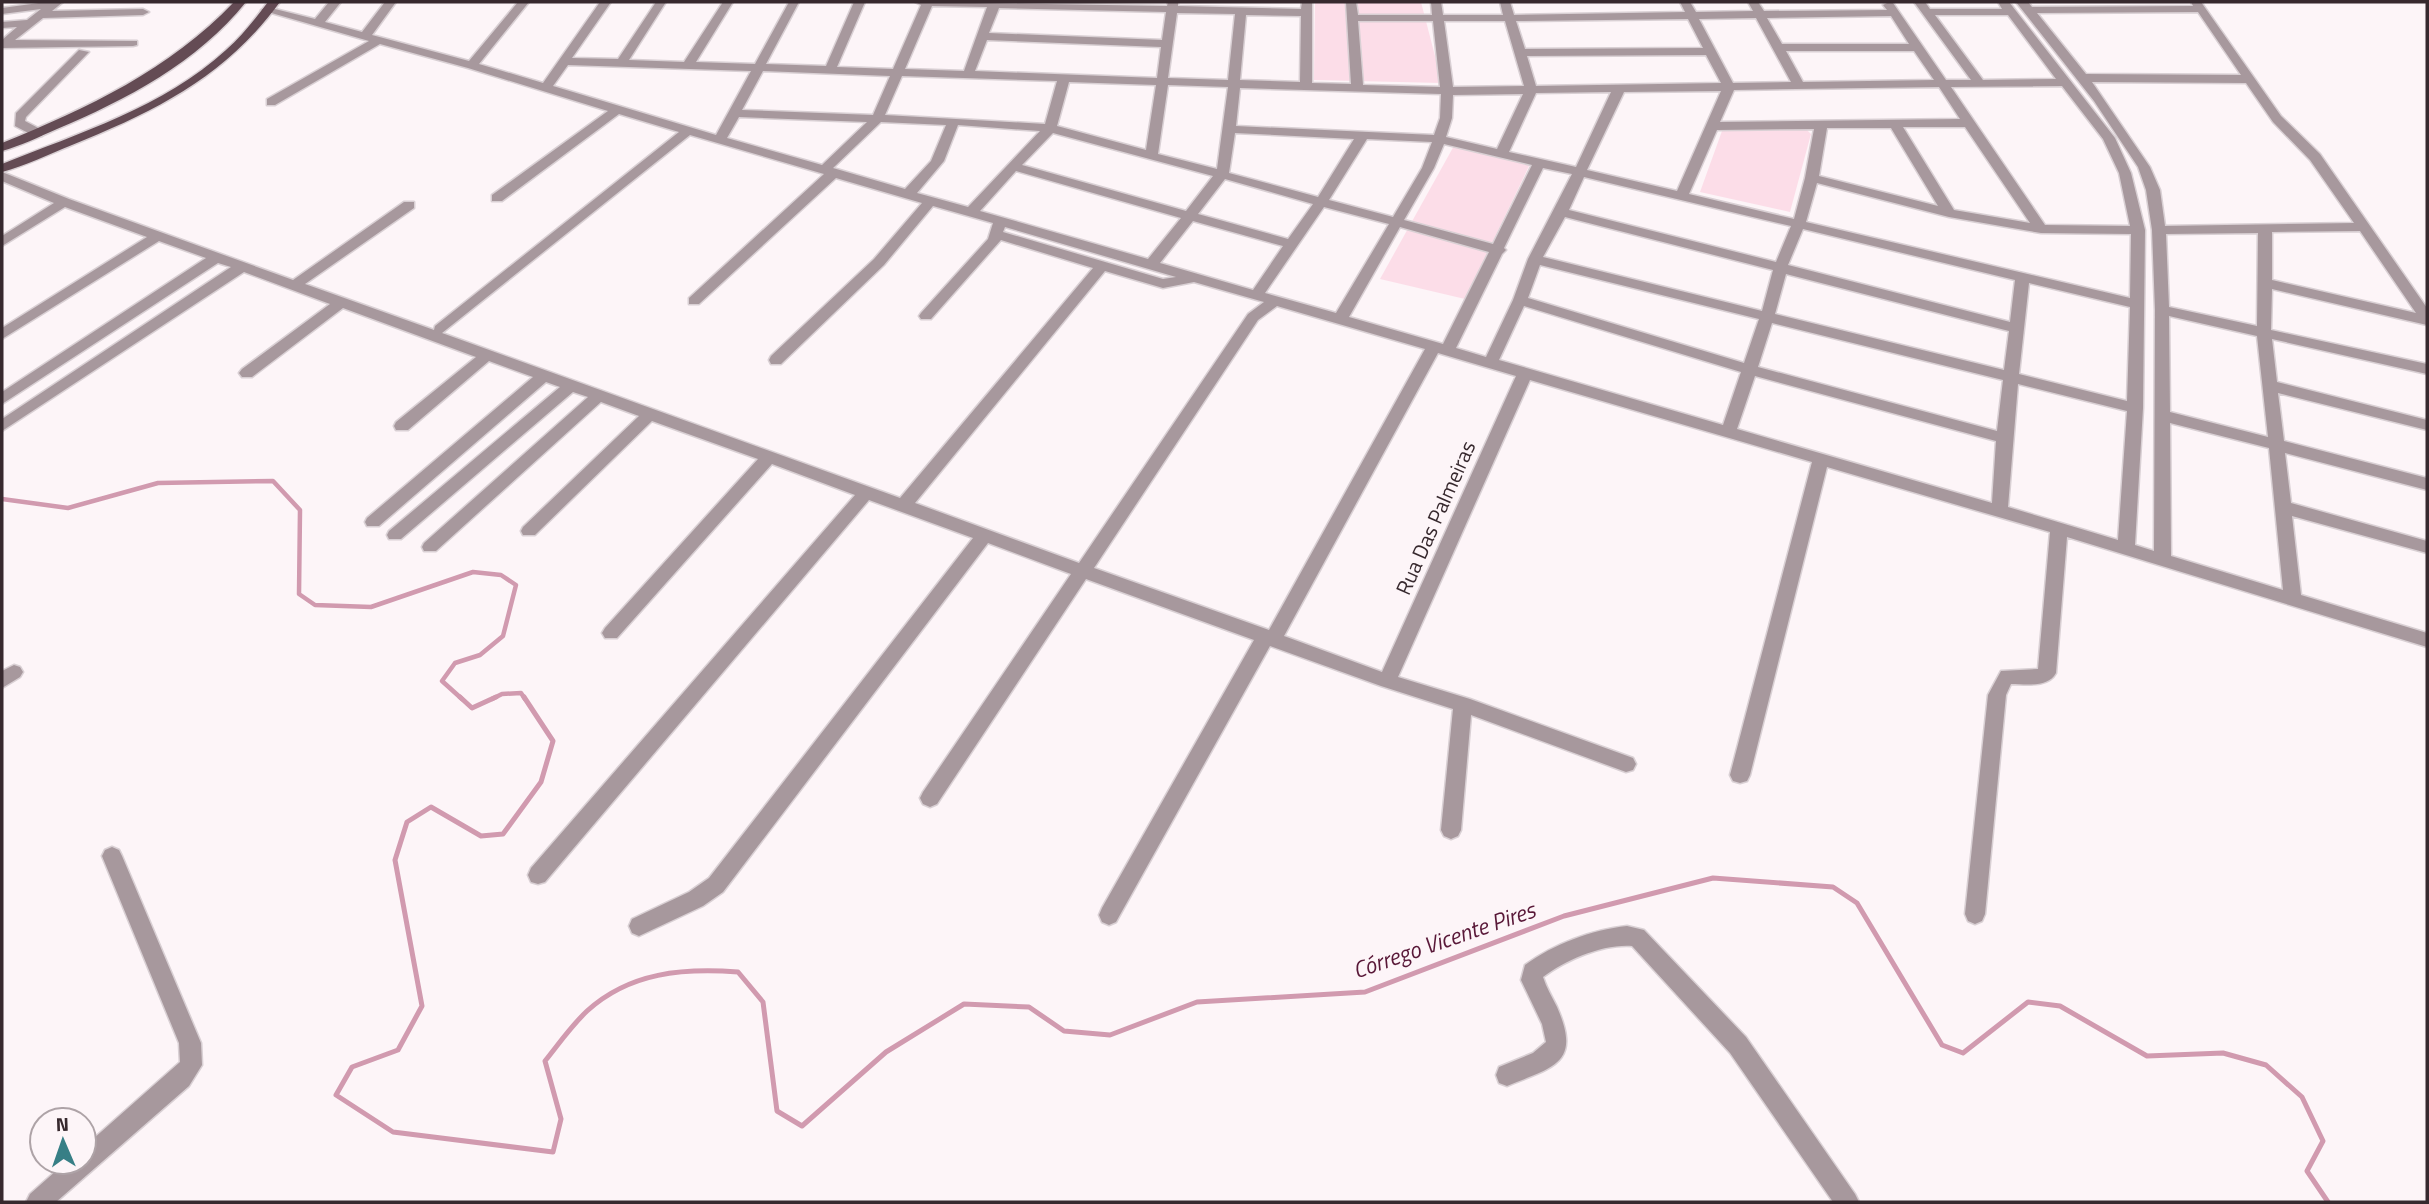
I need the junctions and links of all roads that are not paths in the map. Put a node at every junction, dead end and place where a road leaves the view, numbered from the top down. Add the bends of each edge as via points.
1 (32, 2) edge
2 (240, 2) edge
3 (335, 2) edge
4 (391, 2) edge
5 (524, 2) edge
6 (605, 2) edge
7 (661, 2) edge
8 (728, 2) edge
9 (794, 2) edge
10 (860, 2) edge
11 (920, 2) edge
12 (928, 2) edge
13 (1351, 2) edge
14 (1436, 2) edge
15 (1505, 2) edge
16 (1685, 2) edge
17 (1753, 2) edge
18 (1819, 2) edge
19 (1887, 2) edge
20 (56, 3) edge
21 (995, 3) edge
22 (2198, 5) edge
23 (1173, 6) edge
24 (2025, 6) edge
25 (1307, 7) edge
26 (1922, 7) edge
27 (2007, 7) edge
28 (2, 8) edge
29 (267, 10) edge
30 (143, 12) dead end
31 (1241, 12) junction
32 (1826, 13) junction
33 (1894, 13) junction
34 (1760, 14) junction
35 (41, 15) junction
36 (1692, 16) junction
37 (1352, 18) junction
38 (1438, 18) junction
39 (1510, 18) junction
40 (31, 23) junction
41 (318, 23) junction
42 (2, 25) edge
43 (983, 36) junction
44 (373, 37) junction
45 (132, 43) dead end
46 (3, 44) edge
47 (1166, 44) junction
48 (1917, 47) junction
49 (1777, 48) junction
50 (1710, 51) junction
51 (83, 52) dead end
52 (1520, 53) junction
53 (564, 61) junction
54 (622, 62) junction
55 (472, 65) junction
56 (688, 65) junction
57 (758, 68) junction
58 (830, 70) junction
59 (899, 72) junction
60 (968, 75) junction
61 (1064, 78) junction
62 (2083, 78) junction
63 (2248, 79) junction
64 (1161, 81) junction
65 (2066, 82) junction
66 (1233, 83) junction
67 (1944, 84) junction
68 (1980, 84) junction
69 (1306, 85) junction
70 (1799, 86) junction
71 (1357, 88) junction
72 (1729, 88) junction
73 (545, 89) junction
74 (1619, 89) junction
75 (1531, 90) junction
76 (1447, 91) junction
77 (2099, 99) junction
78 (2081, 101) junction
79 (271, 102) dead end
80 (617, 110) junction
81 (734, 113) junction
82 (878, 118) junction
83 (953, 121) junction
84 (1968, 123) junction
85 (1895, 124) junction
86 (1713, 126) junction
87 (1821, 126) junction
88 (1050, 128) junction
89 (1230, 129) junction
90 (688, 131) junction
91 (38, 132) junction
92 (1363, 135) junction
93 (1439, 139) junction
94 (720, 140) junction
95 (2, 147) edge
96 (1502, 152) junction
97 (1152, 154) junction
98 (1540, 161) junction
99 (1015, 167) junction
100 (829, 171) junction
101 (1578, 171) junction
102 (3, 172) edge
103 (1222, 174) junction
104 (1812, 178) junction
105 (909, 193) junction
106 (1682, 194) junction
107 (497, 198) dead end
108 (931, 200) junction
109 (1322, 201) junction
110 (64, 202) junction
111 (409, 205) dead end
112 (971, 212) junction
113 (1561, 212) junction
114 (1949, 213) junction
115 (1190, 216) junction
116 (1397, 223) junction
117 (1799, 223) junction
118 (998, 227) junction
119 (2365, 227) junction
120 (2265, 228) junction
121 (2041, 229) junction
122 (2138, 230) junction
123 (2159, 230) junction
124 (158, 236) junction
125 (2, 242) edge
126 (1291, 244) junction
127 (1499, 250) junction
128 (217, 257) junction
129 (1535, 259) junction
130 (1151, 265) junction
131 (243, 266) junction
132 (1102, 266) junction
133 (1781, 266) junction
134 (2023, 275) junction
135 (1193, 278) junction
136 (2265, 283) junction
137 (295, 285) junction
138 (1252, 295) junction
139 (1520, 300) junction
140 (694, 301) dead end
141 (1275, 301) junction
142 (342, 302) junction
143 (2137, 304) junction
144 (2162, 310) junction
145 (926, 316) dead end
146 (1253, 317) junction
147 (1767, 317) junction
148 (2427, 319) edge
149 (1339, 320) junction
150 (2017, 328) junction
151 (440, 329) dead end
152 (2264, 331) junction
153 (2, 334) edge
154 (1440, 349) junction
155 (487, 355) junction
156 (776, 360) dead end
157 (1490, 363) junction
158 (2136, 367) junction
159 (1748, 369) junction
160 (2427, 369) edge
161 (247, 373) dead end
162 (1525, 373) junction
163 (2162, 375) junction
164 (544, 376) junction
165 (2011, 379) junction
166 (2269, 385) junction
167 (571, 386) junction
168 (599, 396) junction
169 (2, 399) edge
170 (2135, 408) junction
171 (650, 414) junction
172 (2162, 415) junction
173 (2427, 425) edge
174 (2, 426) edge
175 (402, 426) dead end
176 (1728, 432) junction
177 (2004, 438) junction
178 (2275, 446) junction
179 (770, 456) junction
180 (1821, 459) junction
181 (2427, 484) edge
182 (867, 492) junction
183 (904, 505) junction
184 (2282, 507) junction
185 (2000, 510) junction
186 (373, 522) dead end
187 (2059, 529) junction
188 (529, 531) dead end
189 (395, 535) dead end
190 (985, 535) junction
191 (430, 547) dead end
192 (2427, 547) edge
193 (2126, 550) junction
194 (2163, 560) junction
195 (1082, 570) junction
196 (2293, 599) junction
197 (611, 633) dead end
198 (1269, 638) junction
199 (2427, 640) edge
200 (1387, 681) junction
201 (1463, 704) junction
202 (1626, 764) dead end
203 (1740, 775) dead end
204 (930, 798) dead end
205 (1451, 830) dead end
206 (112, 856) dead end
207 (538, 875) dead end
208 (1975, 914) dead end
209 (1109, 915) dead end
210 (639, 926) dead end
211 (1507, 1075) dead end
212 (38, 1202) edge
213 (1847, 1202) edge

1 - 28 street
2 - 91 main road via 194,49 166,68 127,92
3 - 41 street
4 - 44 street
5 - 55 street
6 - 53 street
7 - 54 street
8 - 56 street
9 - 57 street
10 - 58 street
11 - 12 street
12 - 21 street
12 - 59 street
13 - 37 street
14 - 38 street
15 - 39 street
16 - 36 street
17 - 34 street
18 - 32 street
19 - 33 street
20 - 28 street
20 - 35 street
21 - 23 street
21 - 43 street
22 - 24 street
22 - 63 street
23 - 31 street
23 - 47 street
24 - 62 street
25 - 31 street
25 - 69 street
26 - 27 street
26 - 68 street
27 - 65 street
29 - 41 street
29 - 102 main road via 224,58 195,80 118,121
30 - 35 street
31 - 66 street
32 - 33 street
32 - 34 street
33 - 48 street
34 - 36 street
34 - 49 street
35 - 40 street
36 - 39 street
36 - 50 street
37 - 38 street
37 - 71 street
38 - 39 street
38 - 76 street
39 - 52 street
40 - 42 street
40 - 46 street
41 - 44 street
43 - 47 street
43 - 60 street
44 - 55 street
44 - 79 street
45 - 46 street
47 - 64 street
48 - 49 street
48 - 67 street
49 - 70 street
50 - 52 street
50 - 72 street
51 - 91 street via 20,116 19,123
52 - 75 street
53 - 54 street
53 - 73 street
54 - 56 street
55 - 73 street
56 - 57 street
57 - 58 street
57 - 81 street
58 - 59 street
59 - 60 street
59 - 82 street
60 - 61 street
61 - 64 street
61 - 88 street
62 - 63 street
62 - 77 street
63 - 119 street via 2277,119 2315,157
64 - 66 street
64 - 97 street
65 - 68 street
65 - 78 street
66 - 69 street
66 - 89 street
67 - 68 street
67 - 70 street
67 - 84 street
69 - 71 street
70 - 72 street
71 - 76 street
72 - 74 street
72 - 86 street
73 - 80 street
74 - 75 street
74 - 101 street
75 - 76 street
75 - 96 street
76 - 93 street
77 - 78 street
77 - 123 street via 2144,167
78 - 122 street via 2119,158
80 - 90 street
80 - 107 street
81 - 82 street
81 - 94 street
82 - 83 street
82 - 100 street
83 - 88 street
83 - 105 street via 935,169
84 - 85 street
84 - 121 street
85 - 87 street
85 - 114 street
86 - 87 street
86 - 106 street
87 - 104 street
88 - 97 street
88 - 99 street
89 - 92 street
89 - 103 street
90 - 94 street
90 - 151 street
91 - 95 main road
92 - 93 street
92 - 109 street
93 - 96 street
93 - 116 street
94 - 100 street
96 - 98 street
97 - 103 street
98 - 101 street
98 - 127 street
99 - 112 street
99 - 115 street
100 - 105 street
100 - 140 street
101 - 106 street
101 - 113 street
102 - 110 street
103 - 109 street
103 - 115 street
104 - 114 street
104 - 117 street
105 - 108 street
106 - 117 street
108 - 112 street
108 - 156 street via 879,262
109 - 116 street
109 - 126 street
110 - 124 street
110 - 125 street
111 - 137 street
112 - 118 street
113 - 129 street
113 - 133 street
114 - 121 street
115 - 126 street
115 - 130 street
116 - 127 street
116 - 149 street
117 - 133 street
117 - 134 street
118 - 130 street
118 - 132 street
118 - 145 street
119 - 120 street
119 - 148 street
120 - 123 street
120 - 136 street
121 - 122 street
122 - 143 street
123 - 144 street
124 - 128 street
124 - 153 street
126 - 138 street
127 - 154 street
128 - 131 street
128 - 169 street
129 - 139 street
129 - 147 street
130 - 135 street
131 - 137 street
131 - 174 street
132 - 135 street via 1163,284
132 - 183 street
133 - 147 street
133 - 150 street
134 - 143 street
134 - 150 street
135 - 138 street
136 - 148 street
136 - 152 street
137 - 142 street
138 - 141 street
138 - 146 street
139 - 157 street
139 - 159 street
141 - 146 street
141 - 149 street
142 - 155 street
142 - 161 street
143 - 158 street
144 - 152 street
144 - 163 street
146 - 195 street
147 - 159 street
147 - 165 street
149 - 154 street
150 - 165 street
152 - 160 street
152 - 166 street
154 - 157 street
154 - 198 street
155 - 164 street
155 - 175 street
157 - 162 street
158 - 163 street via 2142,374
158 - 170 street
159 - 176 street
159 - 177 street
162 - 176 street
162 - 200 street, Rua Das Palmeiras
163 - 172 street
164 - 167 street
164 - 186 street
165 - 170 street
165 - 177 street
166 - 173 street
166 - 178 street
167 - 168 street
167 - 189 street
168 - 171 street
168 - 191 street
170 - 193 street
171 - 179 street
171 - 188 street
172 - 178 street
172 - 194 street
176 - 180 street
177 - 185 street
178 - 181 street
178 - 184 street
179 - 182 street
179 - 197 street
180 - 185 street
180 - 203 street
182 - 183 street
182 - 207 street
183 - 190 street
184 - 192 street
184 - 196 street
185 - 187 street
187 - 193 street
187 - 208 street via 2047,673 2007,676 1997,695
190 - 195 street
190 - 210 street via 716,885
193 - 194 street
194 - 196 street
195 - 198 street
195 - 204 street
196 - 199 street
198 - 200 street
198 - 209 street
200 - 201 street
201 - 202 street
201 - 205 street
206 - 212 street via 190,1043 191,1065
211 - 213 street via 1556,1048 1555,1028 1532,980 1533,972 1580,949 1619,936 1637,937 1738,1045

